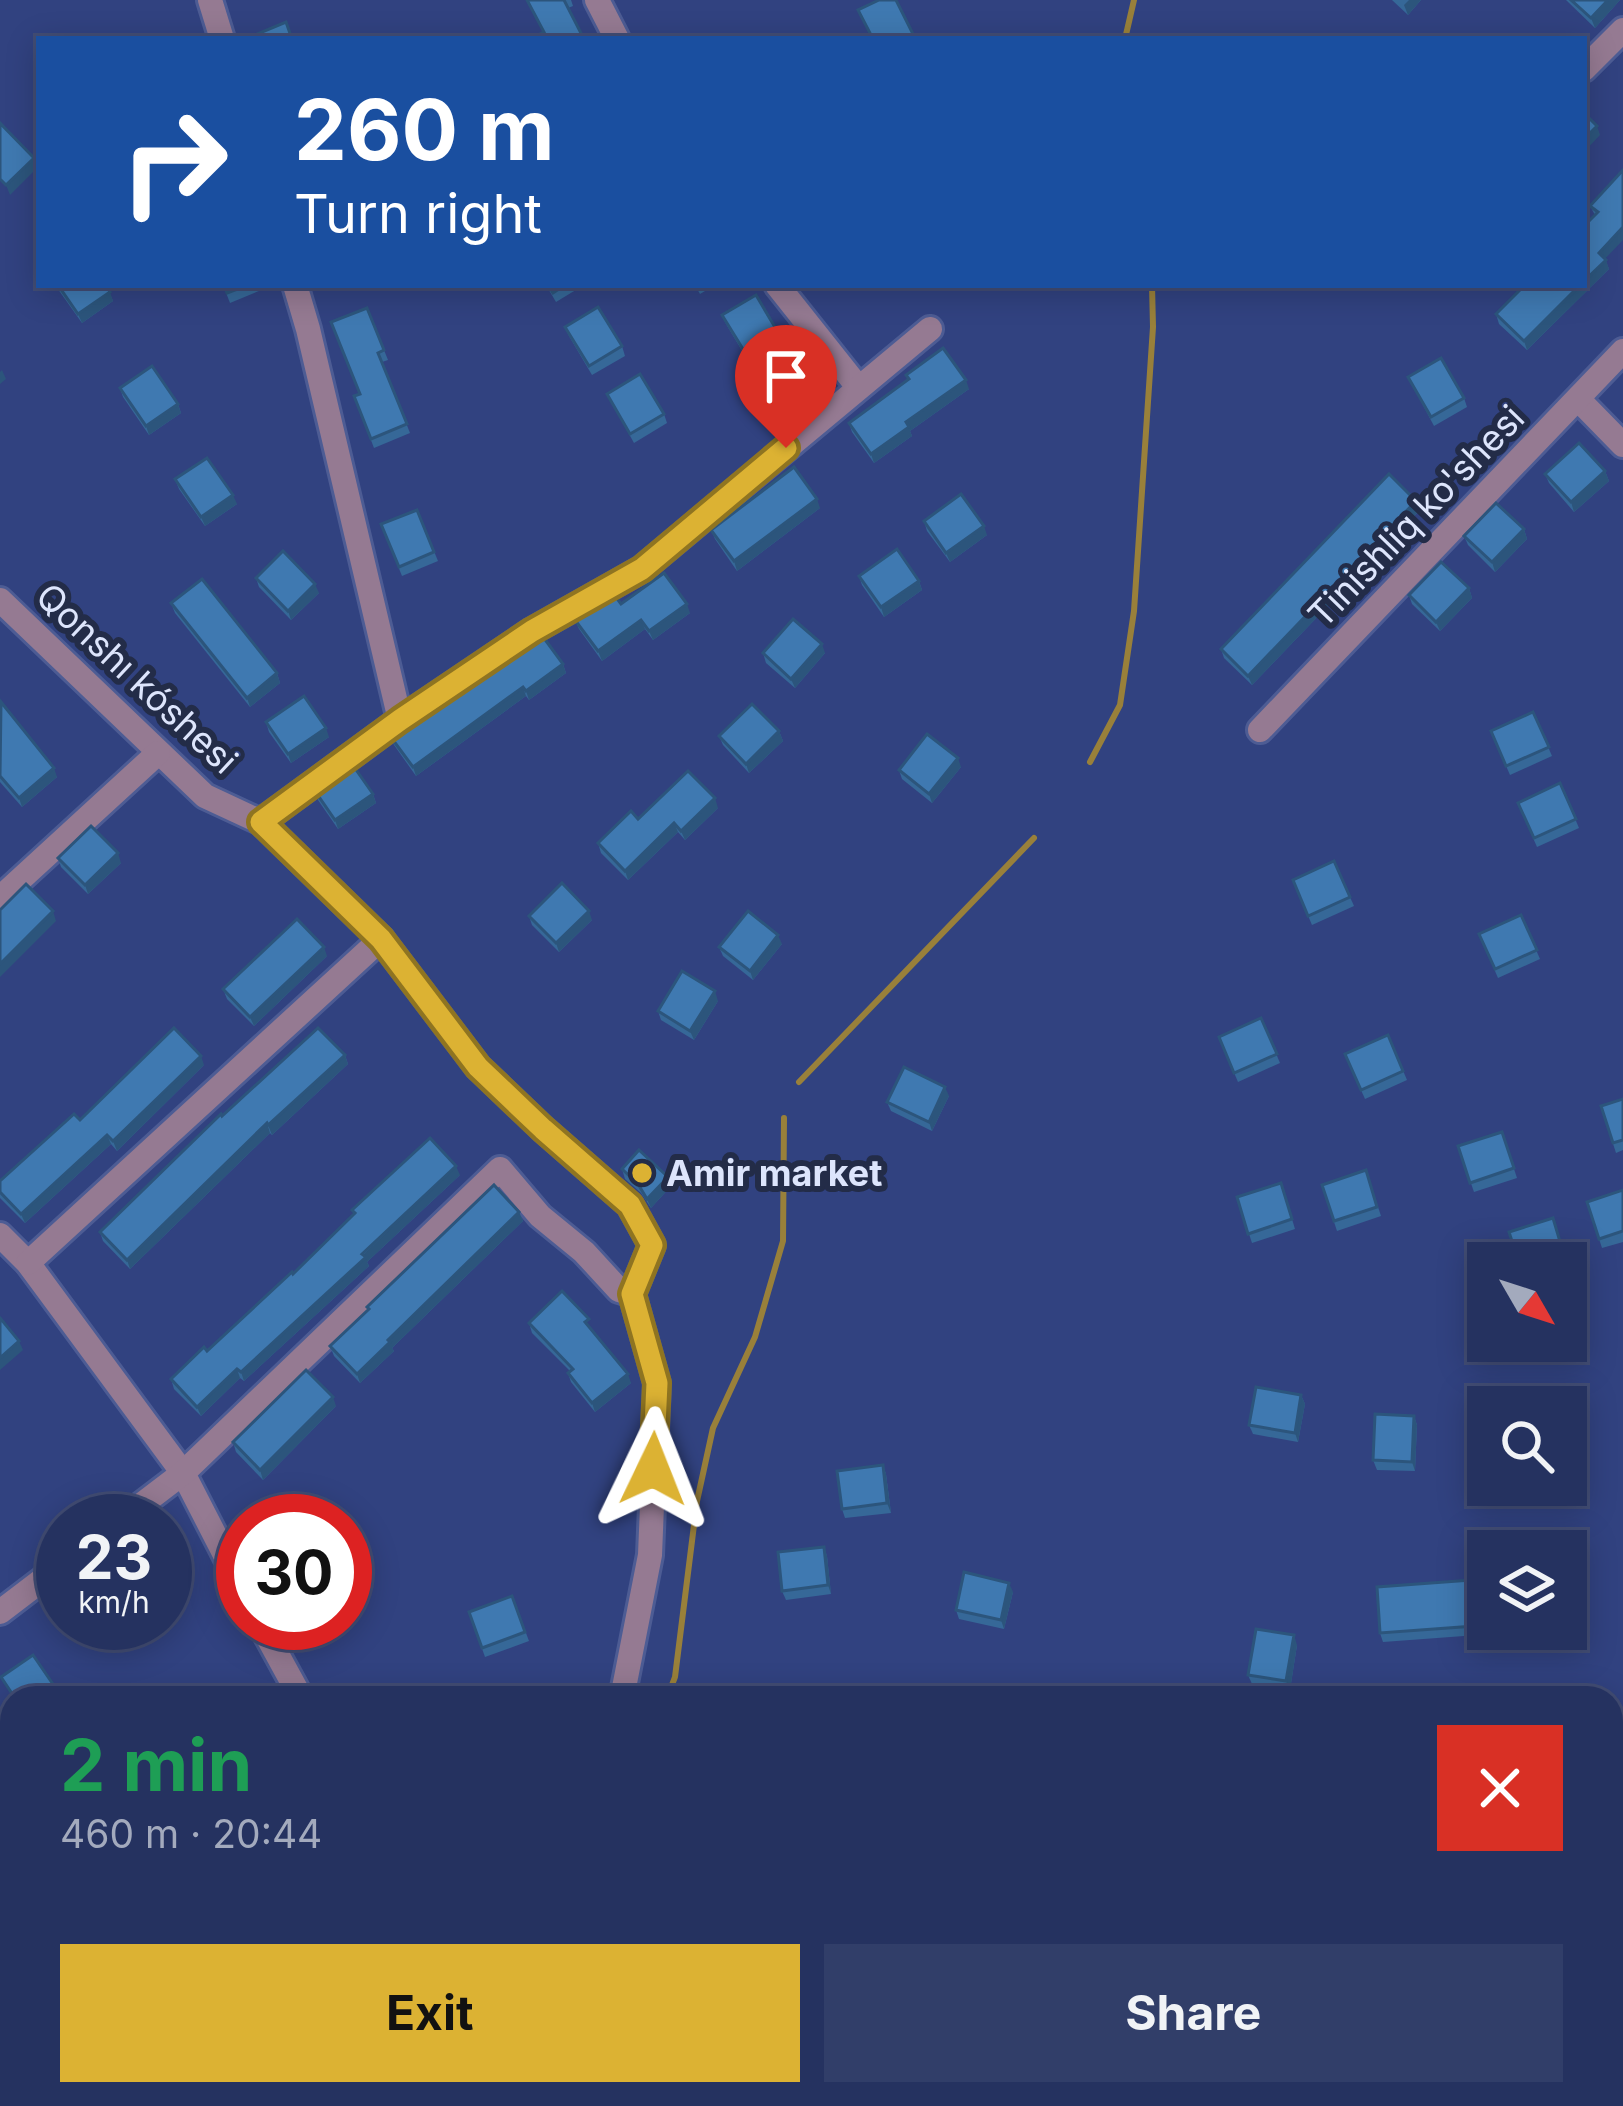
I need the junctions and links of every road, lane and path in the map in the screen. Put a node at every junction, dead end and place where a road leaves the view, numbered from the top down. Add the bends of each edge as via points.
1 (210, 0) edge
2 (597, 0) edge
3 (1623, 30) edge
4 (221, 36) edge
5 (615, 36) edge
6 (1587, 66) edge
7 (297, 288) edge
8 (779, 288) edge
9 (931, 329) dead end
10 (1623, 351) edge
11 (858, 387) junction
12 (1578, 399) junction
13 (1623, 445) edge
14 (0, 600) edge
15 (400, 720) junction
16 (1260, 730) dead end
17 (158, 754) junction
18 (261, 822) junction
19 (0, 898) edge
20 (381, 939) junction
21 (0, 1235) edge
22 (28, 1263) junction
23 (632, 1294) junction
24 (183, 1474) junction
25 (156, 1494) edge
26 (216, 1538) edge
27 (36, 1585) edge
28 (0, 1612) edge
29 (275, 1650) edge
30 (294, 1686) edge
31 (624, 1686) edge

1 - 4 street
2 - 5 street
3 - 6 street
7 - 15 street
8 - 11 street
9 - 11 street
10 - 12 street, Tinishliq ko'shesi
11 - 15 street via 642,569
12 - 13 street
12 - 16 street, Tinishliq ko'shesi
14 - 17 street, Qonshı kóshesi
15 - 18 street
17 - 18 street, Qonshı kóshesi via 205,796
17 - 19 street
18 - 20 street, Qonshı kóshesi
20 - 22 street
20 - 23 street, Qonshı kóshesi via 478,1067 630,1205 652,1245
21 - 22 street
22 - 24 street
23 - 24 street via 540,1216 500,1169
23 - 31 street via 657,1383 650,1556
24 - 25 street
24 - 26 street
27 - 28 street
29 - 30 street

